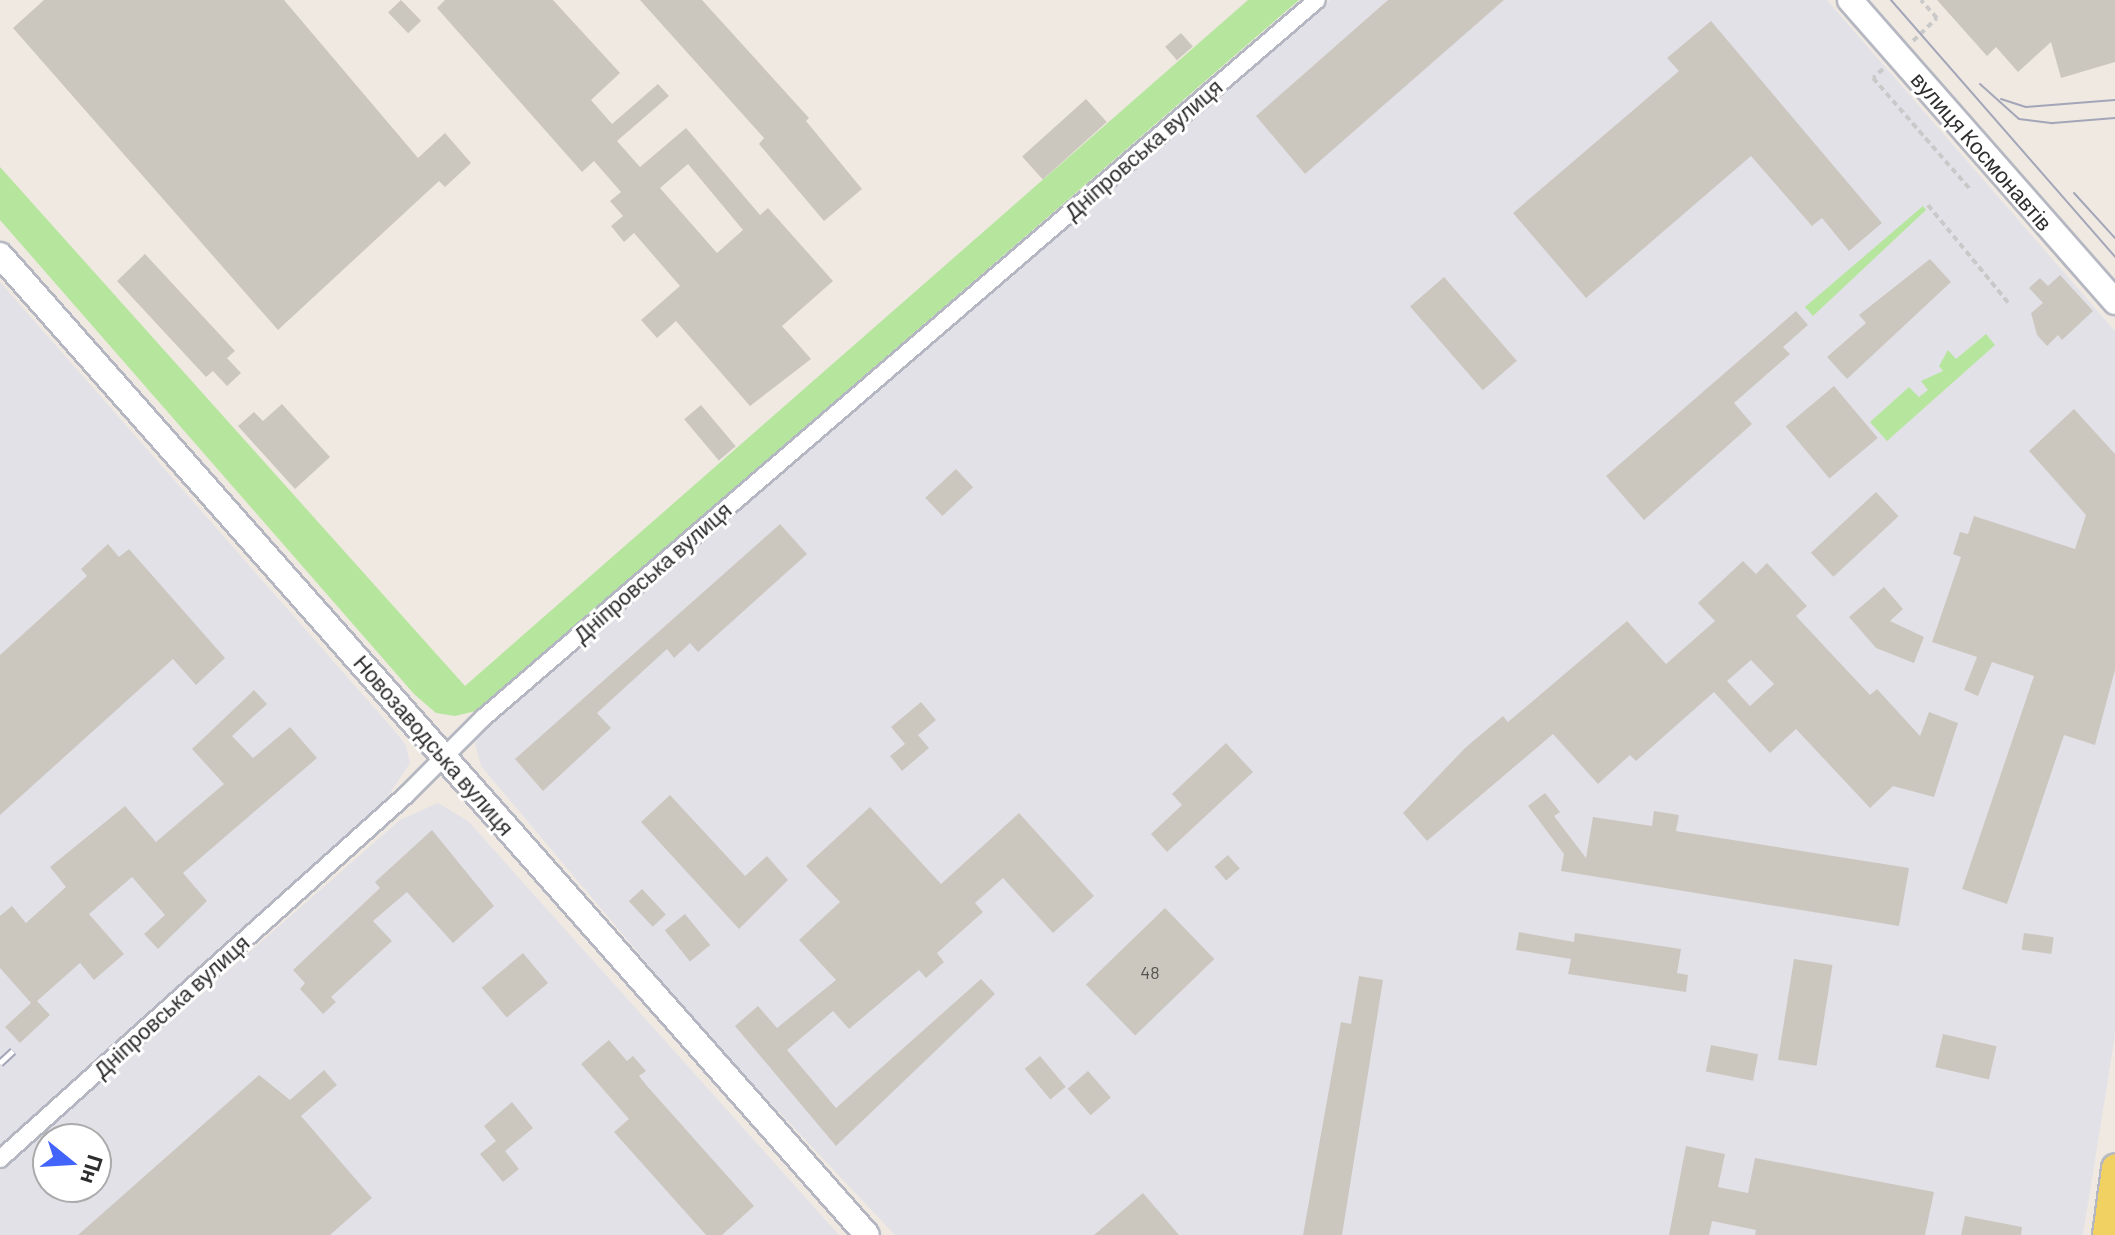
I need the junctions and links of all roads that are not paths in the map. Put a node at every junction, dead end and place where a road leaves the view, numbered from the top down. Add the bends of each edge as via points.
1 (1317, 0) edge
2 (1850, 0) edge
3 (0, 255) edge
4 (2115, 302) edge
5 (445, 758) junction
6 (0, 1159) edge
7 (2115, 1168) edge
8 (867, 1235) edge
9 (2106, 1235) edge

1 - 5 street, Дніпровська вулиця via 483,718
2 - 4 street, вулиця Космонавтів
3 - 5 street, Новозаводська вулиця
5 - 6 street, Дніпровська вулиця
5 - 8 street, Новозаводська вулиця
7 - 9 main road

